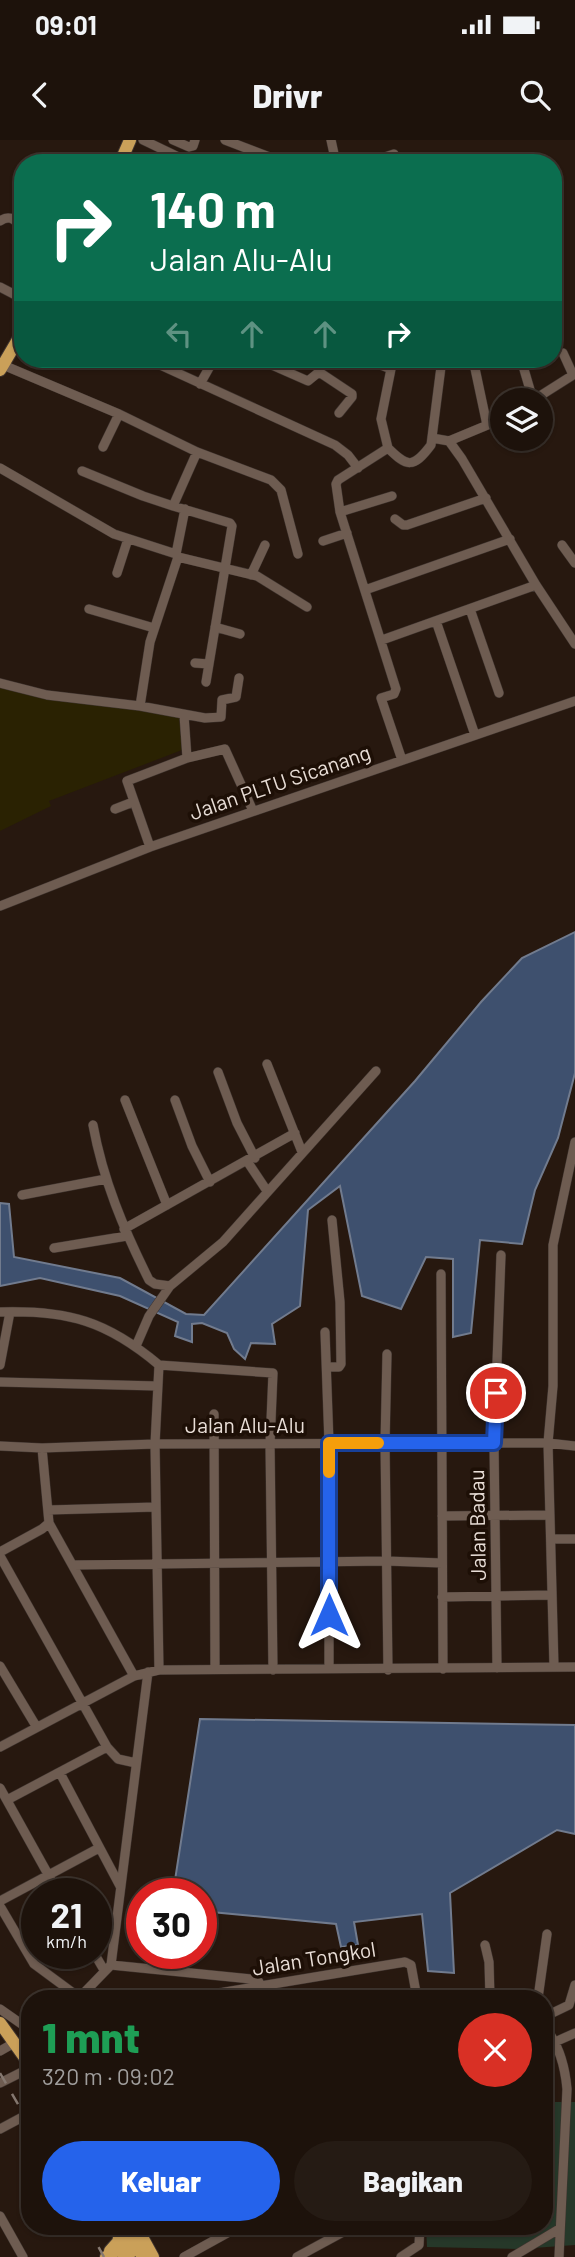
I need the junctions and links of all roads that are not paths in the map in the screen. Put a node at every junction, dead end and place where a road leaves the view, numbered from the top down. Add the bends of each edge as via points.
1 (143, 140) edge
2 (173, 140) edge
3 (195, 140) edge
4 (225, 140) edge
5 (172, 154) edge
6 (262, 154) edge
7 (14, 347) edge
8 (563, 353) dead end
9 (2, 368) edge
10 (166, 368) edge
11 (209, 368) edge
12 (278, 368) edge
13 (441, 368) edge
14 (475, 368) edge
15 (523, 368) edge
16 (391, 369) edge
17 (200, 384) junction
18 (529, 388) edge
19 (552, 388) edge
20 (339, 413) dead end
21 (119, 414) junction
22 (490, 424) edge
23 (487, 425) junction
24 (432, 438) junction
25 (449, 441) junction
26 (103, 447) dead end
27 (388, 448) junction
28 (197, 452) junction
29 (0, 468) edge
30 (358, 468) junction
31 (82, 471) dead end
32 (392, 496) dead end
33 (486, 498) junction
34 (173, 506) junction
35 (185, 509) junction
36 (340, 512) junction
37 (395, 519) dead end
38 (346, 533) junction
39 (128, 539) junction
40 (510, 539) junction
41 (323, 541) dead end
42 (265, 545) dead end
43 (562, 545) dead end
44 (298, 554) dead end
45 (177, 555) junction
46 (575, 563) edge
47 (225, 569) junction
48 (117, 573) dead end
49 (251, 575) junction
50 (536, 585) junction
51 (365, 590) junction
52 (307, 607) dead end
53 (89, 609) dead end
54 (470, 609) junction
55 (436, 621) junction
56 (215, 626) junction
57 (154, 628) junction
58 (240, 634) dead end
59 (382, 640) junction
60 (575, 644) edge
61 (195, 663) dead end
62 (209, 664) junction
63 (239, 678) dead end
64 (206, 682) dead end
65 (0, 683) edge
66 (499, 693) dead end
67 (575, 701) edge
68 (140, 705) junction
69 (184, 715) junction
70 (475, 735) junction
71 (187, 758) junction
72 (401, 760) junction
73 (134, 803) junction
74 (115, 809) dead end
75 (253, 811) junction
76 (150, 847) junction
77 (0, 906) edge
78 (267, 1064) dead end
79 (376, 1071) dead end
80 (218, 1072) dead end
81 (125, 1100) dead end
82 (175, 1100) dead end
83 (93, 1125) dead end
84 (295, 1133) junction
85 (575, 1142) edge
86 (302, 1152) junction
87 (251, 1160) junction
88 (106, 1179) junction
89 (210, 1182) junction
90 (267, 1191) junction
91 (22, 1195) dead end
92 (167, 1205) junction
93 (332, 1220) dead end
94 (126, 1233) junction
95 (54, 1248) dead end
96 (501, 1255) dead end
97 (441, 1274) dead end
98 (167, 1289) junction
99 (5, 1312) edge
100 (325, 1332) dead end
101 (136, 1346) junction
102 (387, 1354) dead end
103 (0, 1364) edge
104 (159, 1365) junction
105 (327, 1367) junction
106 (0, 1382) edge
107 (157, 1386) junction
108 (214, 1415) dead end
109 (329, 1443) junction
110 (385, 1443) junction
111 (441, 1443) junction
112 (494, 1443) junction
113 (548, 1443) junction
114 (155, 1444) junction
115 (214, 1444) junction
116 (270, 1444) junction
117 (0, 1446) edge
118 (575, 1446) edge
119 (41, 1448) junction
120 (156, 1507) junction
121 (48, 1510) junction
122 (496, 1515) junction
123 (550, 1515) junction
124 (442, 1516) junction
125 (49, 1523) junction
126 (551, 1539) junction
127 (575, 1539) edge
128 (0, 1554) edge
129 (386, 1561) junction
130 (330, 1562) junction
131 (215, 1563) junction
132 (442, 1563) junction
133 (157, 1564) junction
134 (272, 1564) junction
135 (73, 1565) junction
136 (552, 1595) junction
137 (496, 1596) junction
138 (442, 1597) junction
139 (0, 1666) edge
140 (554, 1667) junction
141 (575, 1667) edge
142 (215, 1668) junction
143 (329, 1668) junction
144 (497, 1668) junction
145 (273, 1670) junction
146 (388, 1670) junction
147 (443, 1670) junction
148 (154, 1671) junction
149 (134, 1676) junction
150 (82, 1702) junction
151 (36, 1726) junction
152 (0, 1747) edge
153 (107, 1748) junction
154 (136, 1763) junction
155 (61, 1773) junction
156 (0, 1788) edge
157 (7, 1801) junction
158 (99, 1848) junction
159 (47, 1874) junction
160 (49, 1878) edge
161 (120, 1886) junction
162 (0, 1903) edge
163 (547, 1934) dead end
164 (112, 1940) edge
165 (485, 1945) dead end
166 (112, 1967) edge
167 (106, 1969) edge
168 (261, 1985) junction
169 (575, 1985) edge
170 (69, 1990) edge
171 (87, 1990) edge
172 (233, 1990) edge
173 (262, 1990) edge
174 (416, 1990) edge
175 (491, 1990) edge
176 (539, 1990) edge
177 (0, 2010) edge
178 (553, 2013) edge
179 (0, 2023) edge
180 (21, 2024) edge
181 (575, 2033) edge
182 (553, 2039) edge
183 (555, 2042) junction
184 (14, 2043) junction
185 (0, 2052) edge
186 (21, 2053) edge
187 (21, 2071) edge
188 (0, 2083) edge
189 (571, 2088) edge
190 (21, 2118) edge
191 (0, 2129) edge
192 (0, 2216) edge
193 (559, 2229) junction
194 (553, 2233) edge
195 (121, 2235) edge
196 (224, 2235) edge
197 (337, 2235) edge
198 (420, 2235) edge
199 (549, 2235) edge
200 (139, 2241) edge
201 (23, 2257) edge
202 (106, 2257) edge
203 (124, 2257) edge
204 (153, 2257) edge
205 (184, 2257) edge
206 (297, 2257) edge
207 (401, 2257) edge
208 (512, 2257) edge
209 (559, 2257) edge

1 - 5 street
2 - 3 street via 189,147
4 - 6 street
7 - 9 highway
8 - 19 street via 573,375
9 - 21 street
10 - 17 street
11 - 17 street
12 - 20 street via 308,381 319,372 341,386 353,396
13 - 24 street
14 - 23 street
15 - 18 street
16 - 27 street via 381,419
17 - 30 street via 335,445
21 - 26 street
21 - 28 street
22 - 23 street
23 - 25 street
24 - 25 street
24 - 27 street via 425,453 412,463 401,461
25 - 33 street
27 - 30 street
28 - 34 street
28 - 44 street via 278,485
29 - 39 street
30 - 36 street via 337,482
31 - 34 street
32 - 36 street
33 - 37 street via 407,525
33 - 40 street
34 - 35 street
35 - 45 street
35 - 47 street via 232,524
36 - 38 street
38 - 41 street
38 - 51 street
39 - 45 street
39 - 48 street
40 - 50 street
40 - 51 street
42 - 49 street
43 - 46 street
45 - 47 street
45 - 57 street
47 - 49 street
47 - 56 street
49 - 52 street
50 - 54 street
50 - 60 street
51 - 59 street
53 - 57 street
54 - 55 street
54 - 66 street
55 - 59 street
55 - 70 street
56 - 58 street
56 - 62 street
57 - 68 street
59 - 72 street via 396,689 394,694 382,696 382,703
61 - 62 street
62 - 64 street
63 - 69 street via 236,697 222,699 221,717
65 - 68 street via 47,695
67 - 70 street, Jalan PLTU Sicanang
68 - 69 street
69 - 71 street
70 - 72 street, Jalan PLTU Sicanang
71 - 73 street via 130,779 127,784
71 - 75 street via 225,749
72 - 75 street, Jalan PLTU Sicanang
73 - 74 street
73 - 76 street
75 - 76 street, Jalan PLTU Sicanang
76 - 77 street, Jalan PLTU Sicanang
78 - 84 street
79 - 86 street
80 - 87 street
81 - 92 street
82 - 89 street
83 - 88 street
84 - 86 street
84 - 87 street
85 - 113 street via 553,1245 553,1386
86 - 90 street
87 - 89 street
87 - 90 street
88 - 91 street
88 - 94 street
89 - 92 street
90 - 98 street via 223,1242
92 - 94 street
93 - 105 street via 341,1364
94 - 95 street
94 - 98 street via 149,1280
96 - 112 street, Jalan Badau
97 - 111 street
98 - 101 street
99 - 101 street via 69,1315 113,1331
99 - 103 street
100 - 105 street
101 - 104 street
102 - 110 street
104 - 107 street
104 - 116 street via 274,1373
105 - 109 street
106 - 107 street
107 - 114 street
108 - 115 street
109 - 110 street, Jalan Alu-Alu
109 - 116 street, Jalan Alu-Alu
109 - 130 street
110 - 111 street, Jalan Alu-Alu
110 - 129 street
111 - 112 street, Jalan Alu-Alu
111 - 124 street
112 - 113 street, Jalan Alu-Alu
112 - 122 street, Jalan Badau
113 - 118 street, Jalan Alu-Alu
113 - 123 street
114 - 115 street, Jalan Alu-Alu
114 - 119 street, Jalan Alu-Alu
114 - 120 street
115 - 116 street, Jalan Alu-Alu
115 - 131 street
116 - 134 street
117 - 119 street, Jalan Alu-Alu
119 - 121 street
120 - 121 street
120 - 133 street
121 - 125 street
122 - 123 street
122 - 124 street
122 - 137 street, Jalan Badau
123 - 126 street
124 - 132 street
125 - 128 street
125 - 135 street
126 - 127 street
126 - 136 street
128 - 150 street
129 - 130 street
129 - 132 street
129 - 146 street
130 - 134 street
130 - 143 street
131 - 133 street
131 - 134 street
131 - 142 street
132 - 138 street
133 - 135 street
133 - 148 street
134 - 145 street
135 - 149 street
136 - 137 street
136 - 140 street
137 - 138 street
137 - 144 street, Jalan Badau
138 - 147 street
139 - 151 street
140 - 141 street
140 - 144 street
142 - 145 street
142 - 148 street
143 - 145 street
143 - 146 street
144 - 147 street
146 - 147 street
148 - 149 street
148 - 154 street
149 - 150 street
150 - 151 street
150 - 153 street
151 - 152 street
153 - 154 street via 118,1759
153 - 155 street
154 - 161 street
155 - 157 street
155 - 158 street
156 - 157 street
157 - 159 street
158 - 159 street
158 - 161 street
159 - 160 street
159 - 162 street
161 - 164 street
162 - 170 street via 34,1964
163 - 176 street
165 - 175 street
166 - 168 street via 251,1979
167 - 171 street
168 - 172 street, Jalan Tongkol
168 - 173 street
168 - 174 street, Jalan Tongkol via 407,1962
169 - 178 street via 569,2005
177 - 180 street
179 - 184 highway
181 - 183 street
182 - 183 street
183 - 189 street
184 - 185 street
184 - 186 highway
187 - 188 street
189 - 193 street
190 - 191 street
192 - 201 street
193 - 194 street
193 - 209 street
195 - 202 highway
196 - 205 street
197 - 206 street
198 - 207 street via 419,2245
199 - 208 street
200 - 202 highway
200 - 203 highway
200 - 204 highway

